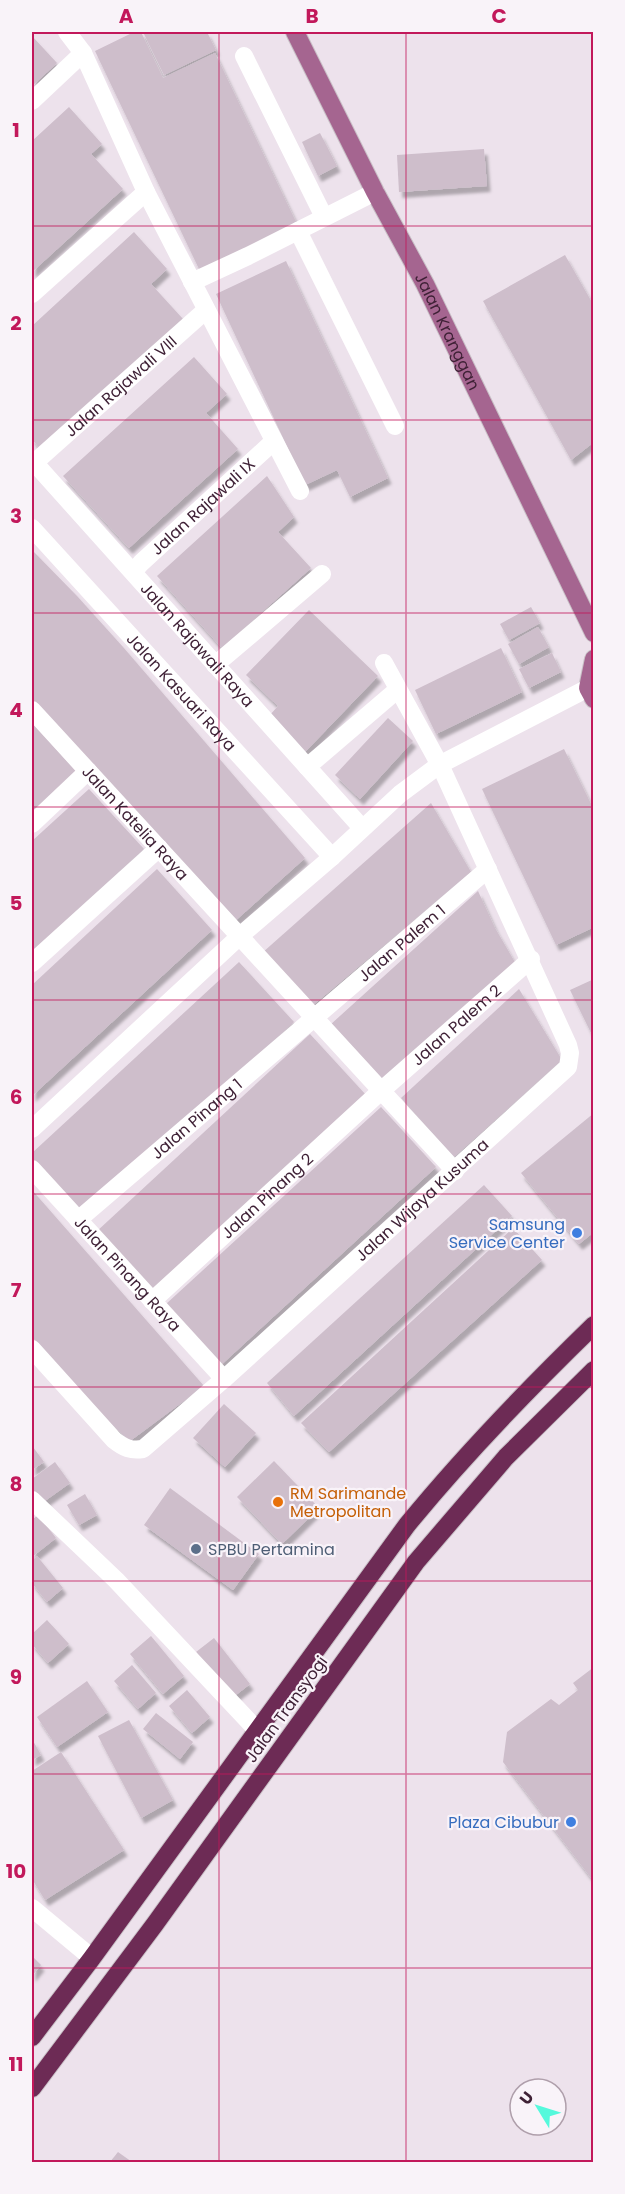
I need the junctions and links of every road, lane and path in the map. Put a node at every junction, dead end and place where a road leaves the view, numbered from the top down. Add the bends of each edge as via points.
1 (67, 32) edge
2 (295, 32) edge
3 (83, 53) junction
4 (244, 56) dead end
5 (32, 101) edge
6 (146, 192) junction
7 (375, 192) junction
8 (324, 217) junction
9 (298, 231) junction
10 (192, 282) junction
11 (32, 294) edge
12 (206, 310) junction
13 (395, 426) dead end
14 (274, 441) junction
15 (33, 461) edge
16 (300, 491) dead end
17 (32, 528) edge
18 (133, 573) junction
19 (322, 574) dead end
20 (592, 626) edge
21 (594, 659) edge
22 (384, 663) dead end
23 (215, 665) junction
24 (397, 690) junction
25 (592, 690) edge
26 (32, 710) edge
27 (440, 765) junction
28 (307, 766) junction
29 (88, 771) junction
30 (32, 824) edge
31 (362, 828) junction
32 (159, 848) junction
33 (332, 857) junction
34 (488, 869) junction
35 (241, 935) junction
36 (531, 959) junction
37 (32, 963) edge
38 (316, 1018) junction
39 (382, 1090) junction
40 (32, 1130) edge
41 (32, 1169) edge
42 (455, 1171) junction
43 (78, 1220) junction
44 (152, 1301) junction
45 (594, 1324) edge
46 (32, 1349) edge
47 (594, 1370) edge
48 (224, 1378) junction
49 (32, 1500) edge
50 (257, 1730) junction
51 (32, 1908) edge
52 (92, 1958) junction
53 (32, 2037) edge
54 (32, 2088) edge

1 - 3 street
2 - 7 main road, Jalan Kranggan
3 - 5 street
3 - 6 street
4 - 8 street
6 - 10 street
6 - 11 street
7 - 8 street
7 - 20 main road, Jalan Kranggan via 425,284
8 - 9 street
9 - 10 street
9 - 13 street
10 - 12 street
12 - 14 street
12 - 15 street, Jalan Rajawali VIII
14 - 16 street
14 - 18 street, Jalan Rajawali IX
15 - 18 street, Jalan Rajawali Raya
17 - 33 street, Jalan Kasuari Raya
18 - 23 street, Jalan Rajawali Raya
19 - 23 street
21 - 25 main road
22 - 24 street, Jalan Wijaya Kusuma
23 - 28 street, Jalan Rajawali Raya
24 - 27 street, Jalan Wijaya Kusuma
24 - 28 street
25 - 27 street
26 - 29 street, Jalan Katelia Raya
27 - 31 street
27 - 34 street, Jalan Wijaya Kusuma
28 - 31 street, Jalan Rajawali Raya
29 - 30 street
29 - 32 street, Jalan Katelia Raya
31 - 33 street
32 - 35 street, Jalan Katelia Raya
32 - 37 street
33 - 35 street
34 - 36 street, Jalan Wijaya Kusuma
34 - 38 street, Jalan Palem 1
35 - 38 street, Jalan Katelia Raya
35 - 40 street
36 - 39 street, Jalan Palem 2
36 - 42 street, Jalan Wijaya Kusuma via 568,1045 568,1067
38 - 39 street, Jalan Katelia Raya
38 - 43 street, Jalan Pinang 1
39 - 42 street, Jalan Katelia Raya
39 - 44 street, Jalan Pinang 2
41 - 43 street, Jalan Pinang Raya
42 - 48 street, Jalan Wijaya Kusuma
43 - 44 street, Jalan Pinang Raya
44 - 48 street, Jalan Pinang Raya
45 - 50 highway, Jalan Transyogi via 448,1474
46 - 48 street, Jalan Wijaya Kusuma via 114,1440 130,1450 148,1446
47 - 54 highway, Jalan Transyogi via 506,1457 416,1562
49 - 50 street via 116,1580
50 - 52 highway, Jalan Transyogi
51 - 52 street
52 - 53 highway, Jalan Transyogi

